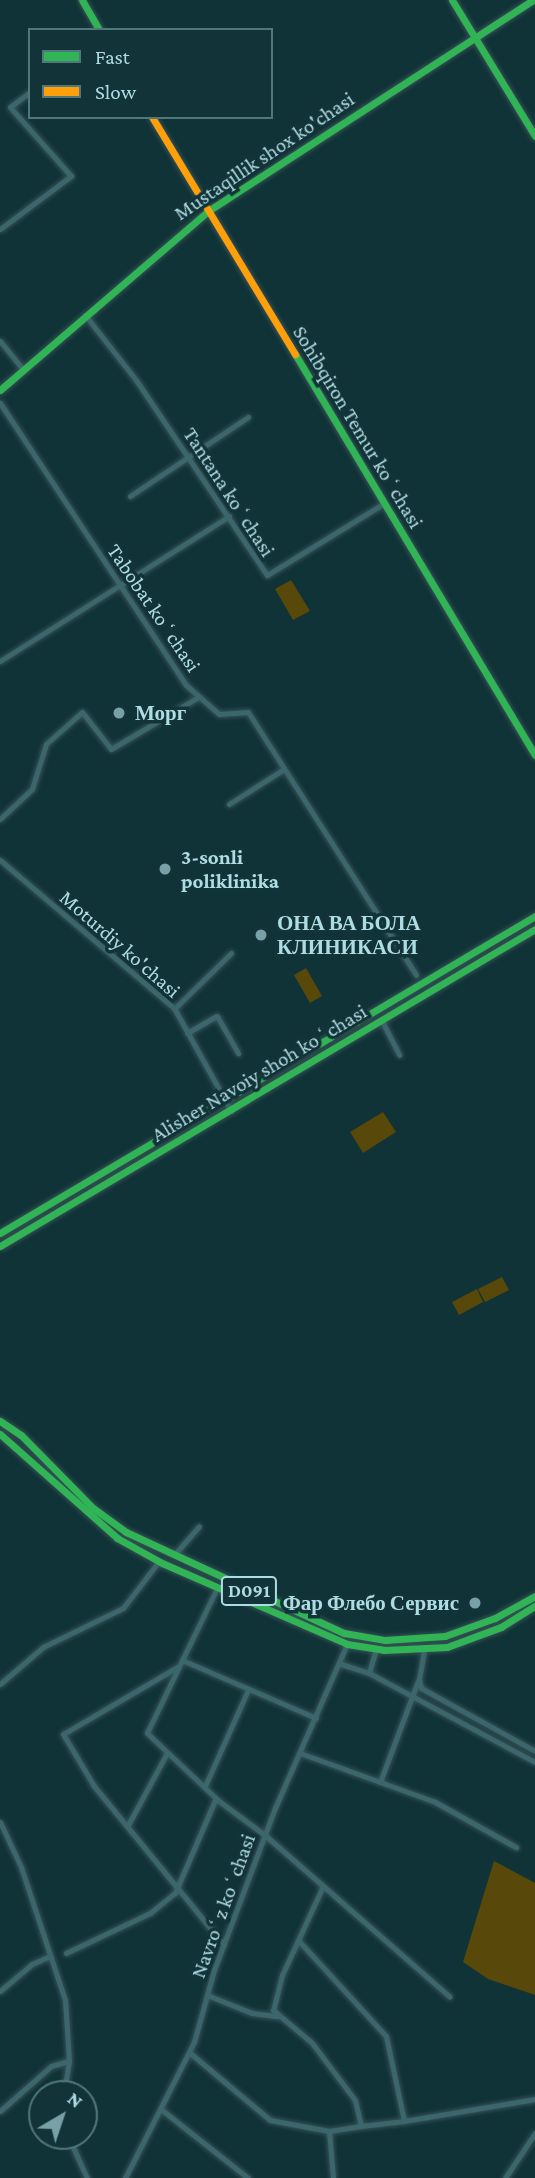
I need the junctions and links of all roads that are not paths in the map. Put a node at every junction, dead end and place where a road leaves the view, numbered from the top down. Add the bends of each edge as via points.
1 (82, 0) edge
2 (452, 0) edge
3 (533, 0) edge
4 (98, 28) edge
5 (475, 37) junction
6 (28, 94) edge
7 (153, 119) edge
8 (535, 136) edge
9 (208, 211) junction
10 (0, 229) edge
11 (85, 314) junction
12 (0, 341) edge
13 (23, 369) junction
14 (0, 390) edge
15 (0, 403) edge
16 (248, 417) dead end
17 (190, 459) junction
18 (130, 496) dead end
19 (383, 504) junction
20 (229, 516) junction
21 (120, 586) junction
22 (0, 661) edge
23 (197, 698) junction
24 (535, 755) edge
25 (284, 769) junction
26 (229, 804) dead end
27 (0, 820) edge
28 (0, 860) edge
29 (535, 916) edge
30 (535, 929) edge
31 (231, 953) dead end
32 (416, 975) dead end
33 (174, 1009) junction
34 (382, 1021) junction
35 (187, 1033) junction
36 (239, 1053) dead end
37 (399, 1055) dead end
38 (225, 1100) junction
39 (231, 1111) junction
40 (0, 1233) edge
41 (0, 1246) edge
42 (0, 1421) edge
43 (0, 1434) edge
44 (199, 1525) dead end
45 (173, 1557) junction
46 (159, 1561) junction
47 (218, 1588) junction
48 (535, 1596) edge
49 (535, 1606) edge
50 (389, 1640) junction
51 (347, 1644) junction
52 (376, 1649) junction
53 (388, 1650) junction
54 (424, 1651) junction
55 (181, 1663) junction
56 (341, 1664) junction
57 (369, 1673) junction
58 (419, 1679) junction
59 (0, 1684) edge
60 (247, 1692) junction
61 (412, 1697) junction
62 (316, 1718) junction
63 (535, 1751) edge
64 (167, 1753) junction
65 (300, 1754) junction
66 (535, 1762) edge
67 (380, 1782) junction
68 (205, 1786) junction
69 (216, 1798) junction
70 (0, 1822) edge
71 (128, 1825) junction
72 (266, 1836) junction
73 (516, 1847) dead end
74 (323, 1885) junction
75 (179, 1888) junction
76 (298, 1940) junction
77 (224, 1945) junction
78 (66, 1953) dead end
79 (50, 1956) junction
80 (0, 1991) edge
81 (207, 1995) junction
82 (450, 1997) dead end
83 (278, 2016) junction
84 (190, 2053) junction
85 (69, 2061) junction
86 (66, 2080) edge
87 (535, 2099) edge
88 (162, 2110) junction
89 (0, 2111) edge
90 (404, 2121) junction
91 (361, 2126) junction
92 (329, 2132) junction
93 (535, 2133) edge
94 (74, 2150) edge
95 (127, 2177) edge
96 (87, 2178) edge
97 (248, 2178) edge
98 (333, 2178) edge
99 (505, 2178) edge

1 - 4 main road
2 - 5 main road
3 - 5 main road, Mustaqillik shox ko'chasi
5 - 8 main road
5 - 9 main road, Mustaqillik shox ko'chasi
6 - 10 street via 10,107 71,176
7 - 9 main road, Sohibqiron Temur koʻchasi
9 - 11 main road, Mustaqillik shox ko'chasi
9 - 19 main road, Sohibqiron Temur koʻchasi
11 - 13 main road, Mustaqillik shox ko'chasi
11 - 17 street, Tantana koʻchasi
12 - 13 street
13 - 14 main road, Mustaqillik shox ko'chasi
15 - 21 street, Tabobat koʻchasi
16 - 17 street
17 - 18 street
17 - 20 street, Tantana koʻchasi
19 - 20 street, Tantana koʻchasi via 274,575 260,569
19 - 24 main road, Sohibqiron Temur koʻchasi
20 - 21 street
21 - 22 street
21 - 23 street, Tabobat koʻchasi
23 - 25 street, Tabobat koʻchasi via 219,714 248,712
23 - 27 street via 111,749 82,712 46,744 32,789
25 - 26 street
25 - 32 street, Tabobat koʻchasi
28 - 33 street, Moturdiy ko'chasi
29 - 38 main road, Alisher Navoiy shoh koʻchasi
30 - 34 main road, Alisher Navoiy shoh koʻchasi
31 - 33 street
33 - 35 street, Moturdiy ko'chasi
34 - 37 street
34 - 39 main road, Alisher Navoiy shoh koʻchasi
35 - 36 street via 217,1016
35 - 38 street, Moturdiy ko'chasi
38 - 39 street, Moturdiy ko'chasi
38 - 40 main road, Alisher Navoiy shoh koʻchasi
39 - 41 main road, Alisher Navoiy shoh koʻchasi
42 - 45 main road, D091 via 38,1451 93,1508
43 - 46 main road, D091 via 117,1538
44 - 45 street
45 - 50 main road, D091 via 329,1627
46 - 47 main road, D091
46 - 59 street via 123,1608 43,1647
47 - 51 main road, D091
47 - 55 street
48 - 50 main road, D091 via 495,1618 445,1636
49 - 54 main road, D091 via 468,1641
50 - 53 main road
51 - 52 main road, D091
51 - 56 street, Navroʻz koʻchasi
52 - 53 main road, D091
52 - 57 street
53 - 54 main road, D091
54 - 58 street
55 - 60 street
55 - 64 street via 147,1733
55 - 71 street via 64,1734 94,1786
56 - 57 street
56 - 62 street, Navroʻz koʻchasi
57 - 61 street
58 - 61 street
58 - 63 street via 421,1688
60 - 62 street via 259,1690
60 - 68 street
61 - 66 street
61 - 67 street
62 - 65 street, Navroʻz koʻchasi
64 - 68 street
64 - 71 street
65 - 67 street
65 - 72 street, Navroʻz koʻchasi
67 - 73 street via 435,1802
68 - 69 street
69 - 72 street
69 - 75 street
70 - 79 street via 22,1867
71 - 75 street
72 - 74 street
72 - 77 street, Navroʻz koʻchasi
74 - 76 street
74 - 82 street
75 - 77 street
75 - 78 street via 150,1913
76 - 83 street via 282,1975 273,2010
76 - 90 street via 386,2036
77 - 81 street, Navroʻz koʻchasi
79 - 80 street via 32,1964
79 - 85 street via 65,2000
81 - 83 street via 252,2013
81 - 84 street, Navroʻz koʻchasi
83 - 91 street via 312,2043 355,2100
84 - 88 street, Navroʻz koʻchasi
84 - 92 street via 270,2120
85 - 86 street
85 - 89 street via 51,2066
87 - 90 street
88 - 95 street, Navroʻz koʻchasi
88 - 97 street
90 - 91 street
91 - 92 street
92 - 98 street
93 - 99 street
94 - 96 street

